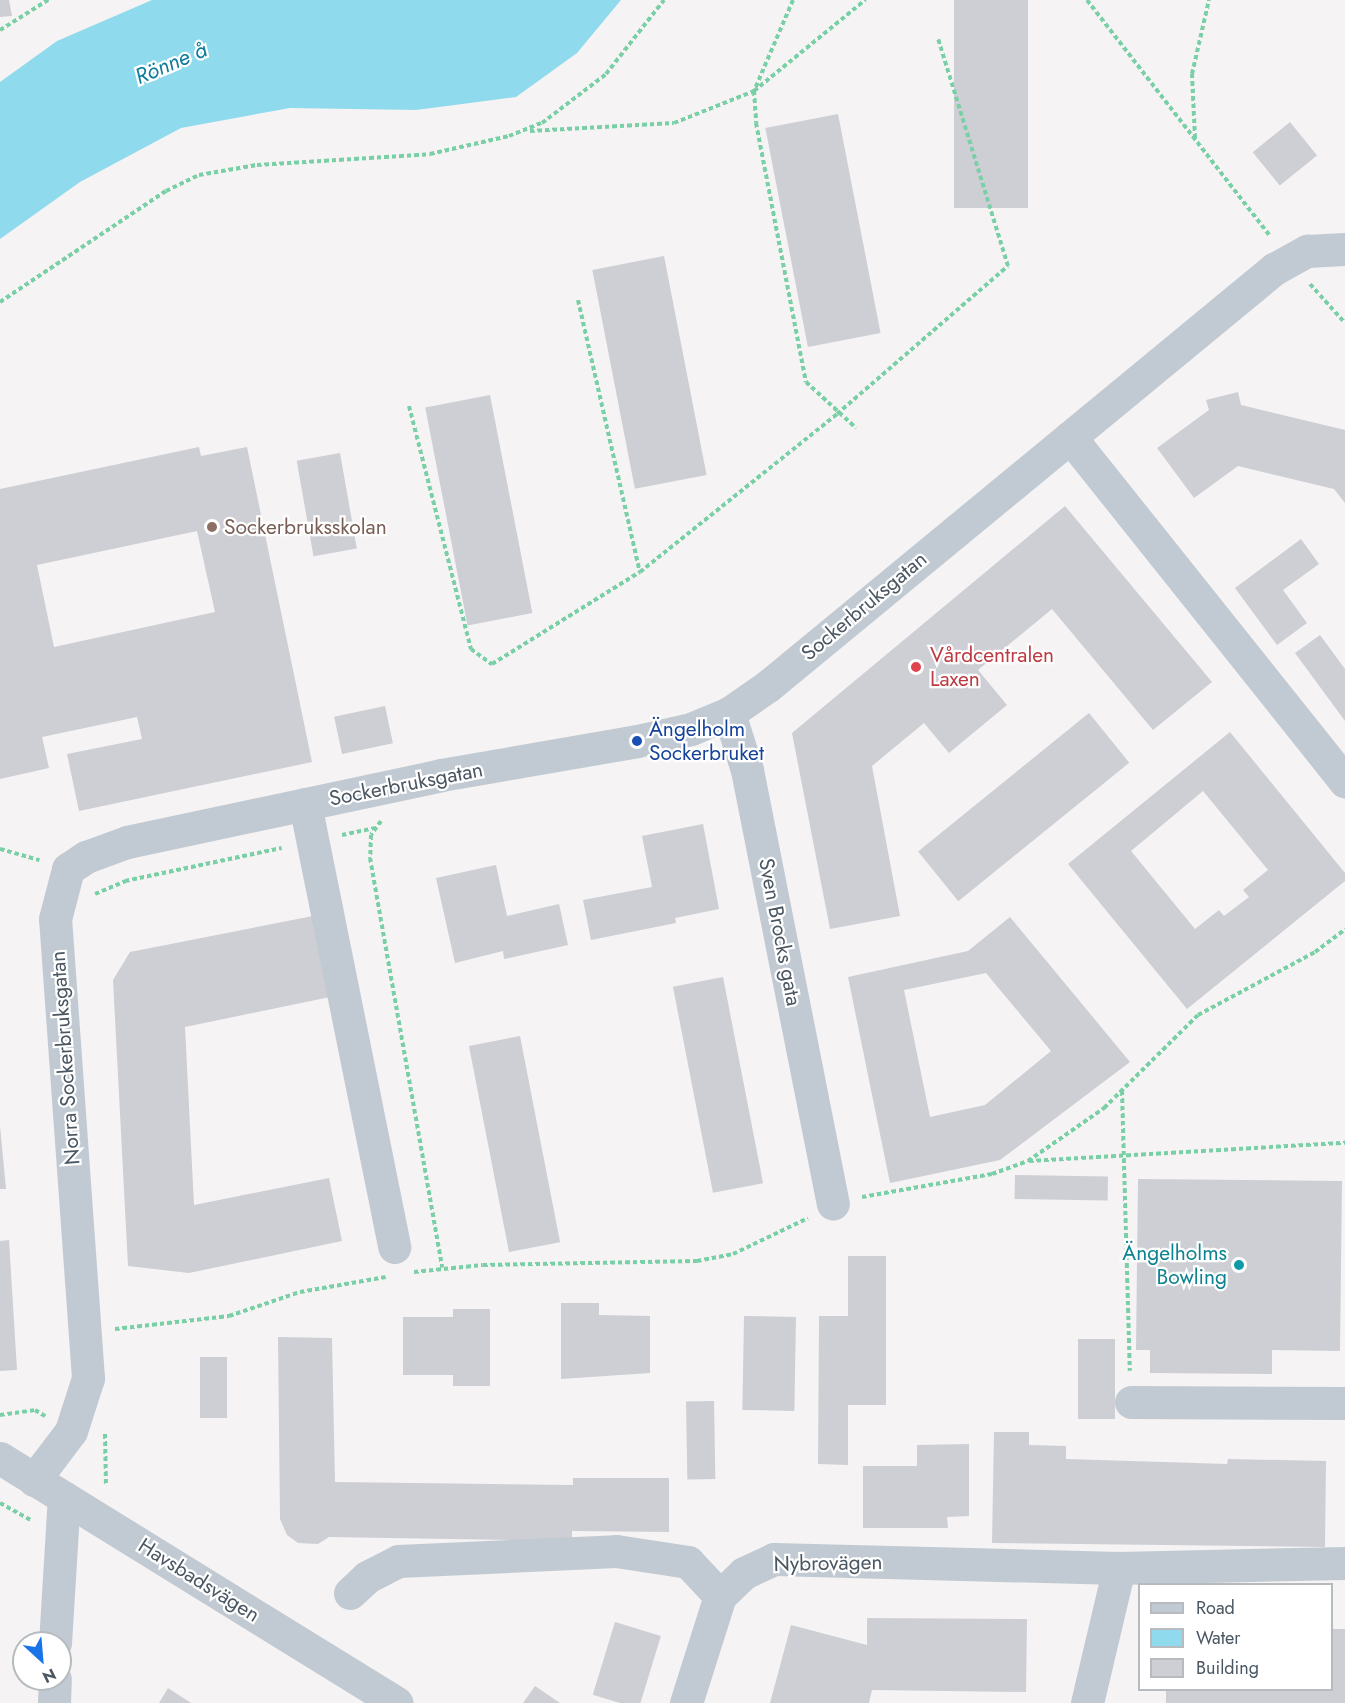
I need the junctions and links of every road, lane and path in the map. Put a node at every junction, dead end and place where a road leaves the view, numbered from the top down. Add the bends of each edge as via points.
1 (48, 0) edge
2 (664, 0) edge
3 (793, 0) edge
4 (866, 0) edge
5 (1087, 0) edge
6 (1209, 0) edge
7 (0, 30) edge
8 (938, 39) dead end
9 (754, 91) junction
10 (525, 131) junction
11 (1195, 139) junction
12 (1345, 249) edge
13 (1289, 260) junction
14 (578, 300) dead end
15 (0, 302) edge
16 (1345, 323) edge
17 (409, 406) dead end
18 (837, 414) junction
19 (855, 428) dead end
20 (1070, 436) junction
21 (640, 572) junction
22 (729, 713) junction
23 (1345, 782) edge
24 (305, 804) junction
25 (374, 828) dead end
26 (314, 841) junction
27 (0, 849) edge
28 (68, 869) junction
29 (88, 901) dead end
30 (1345, 929) edge
31 (1122, 1091) junction
32 (1345, 1143) edge
33 (1123, 1156) junction
34 (1028, 1161) junction
35 (833, 1204) junction
36 (401, 1265) junction
37 (84, 1328) junction
38 (1131, 1401) joint
39 (1345, 1403) edge
40 (105, 1424) dead end
41 (0, 1458) edge
42 (34, 1480) junction
43 (64, 1497) junction
44 (106, 1499) dead end
45 (1345, 1563) edge
46 (1119, 1568) junction
47 (350, 1593) dead end
48 (720, 1596) junction
49 (56, 1631) edge
50 (396, 1703) edge
51 (686, 1703) edge
52 (1088, 1703) edge

1 - 7 path
2 - 10 path via 588,92
3 - 9 path
4 - 9 path
5 - 11 path
6 - 11 path via 1192,74
8 - 18 path via 1008,266
9 - 10 path via 674,123
9 - 18 path via 756,123 806,382
10 - 15 path via 430,154 257,165 199,175 166,191
11 - 13 path
12 - 13 street, Sockerbruksgatan via 1323,248
13 - 16 path
13 - 20 street, Sockerbruksgatan
14 - 21 path
17 - 21 path via 471,649 492,664
18 - 19 path
18 - 21 path
20 - 22 street, Sockerbruksgatan
20 - 23 street
22 - 24 street, Sockerbruksgatan via 691,729 638,741
22 - 35 street, Sven Brocks gata via 747,770
24 - 26 street
24 - 28 street via 127,842 86,856
25 - 26 path
26 - 29 path via 125,881 107,886
26 - 36 street
27 - 28 path
28 - 37 street, Norra Sockerbruksgatan via 55,919
30 - 31 path via 1315,952 1198,1015
31 - 33 path
31 - 34 path
32 - 33 path
33 - 34 path
33 - 38 path
34 - 35 path via 992,1174
35 - 36 path via 733,1254 697,1261
36 - 37 path via 229,1316 103,1330
37 - 42 street, Norra Sockerbruksgatan via 88,1378 82,1402 71,1431
38 - 39 street
40 - 44 path
41 - 42 street, Havsbadsvägen
42 - 43 street, Havsbadsvägen
43 - 49 street
43 - 50 street, Havsbadsvägen
45 - 46 street, Nybrovägen
46 - 48 street, Nybrovägen via 774,1559 744,1573
46 - 52 street
47 - 48 street via 375,1572 398,1561 604,1551 666,1555 688,1562
48 - 51 street

